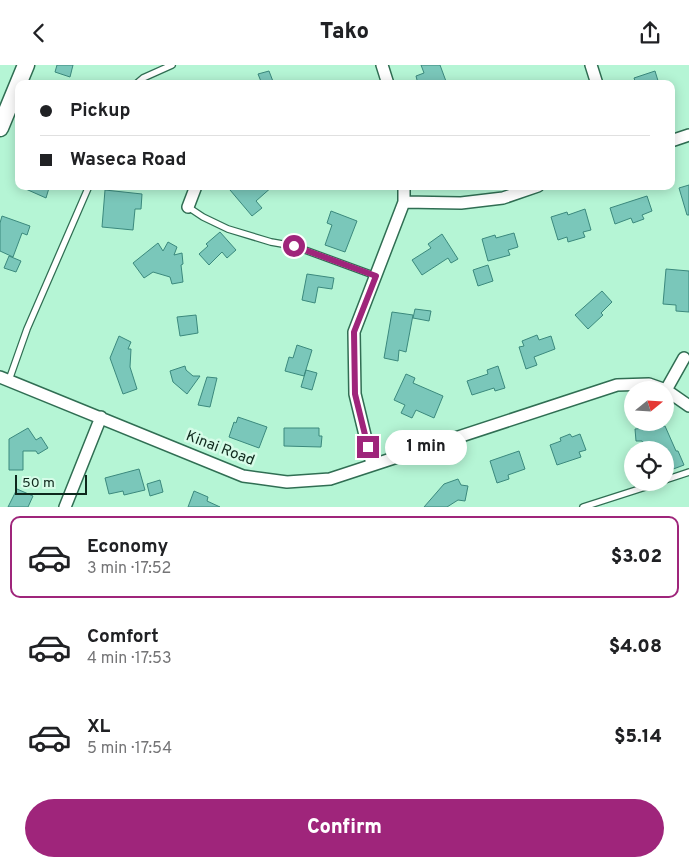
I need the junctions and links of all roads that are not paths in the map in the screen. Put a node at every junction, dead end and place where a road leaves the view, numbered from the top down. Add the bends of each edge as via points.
1 (26, 65) edge
2 (172, 65) edge
3 (382, 65) edge
4 (591, 65) edge
5 (20, 80) edge
6 (142, 80) edge
7 (387, 80) edge
8 (596, 80) edge
9 (15, 92) edge
10 (0, 128) edge
11 (689, 135) edge
12 (675, 140) edge
13 (87, 190) edge
14 (194, 190) edge
15 (404, 190) edge
16 (526, 190) edge
17 (404, 202) junction
18 (188, 207) joint
19 (376, 276) junction
20 (684, 358) dead end
21 (5, 378) edge
22 (671, 381) edge
23 (624, 385) edge
24 (674, 396) edge
25 (689, 406) edge
26 (100, 417) junction
27 (372, 464) junction
28 (689, 472) edge
29 (674, 477) edge
30 (633, 491) edge
31 (68, 506) edge
32 (584, 507) edge

1 - 5 main road
2 - 6 lane
3 - 7 street
4 - 8 street
9 - 10 main road
11 - 12 street
13 - 21 lane
14 - 18 street
15 - 17 street
16 - 17 street via 503,198 461,203
17 - 19 street
18 - 19 lane via 228,229 294,246
19 - 27 street via 354,332 355,394
20 - 22 street
21 - 26 street, Kinai Road
23 - 27 street, Kinai Road
24 - 25 street, Kinai Road
26 - 27 street, Kinai Road via 243,476 287,483 330,479
26 - 31 street
28 - 29 lane
30 - 32 lane

